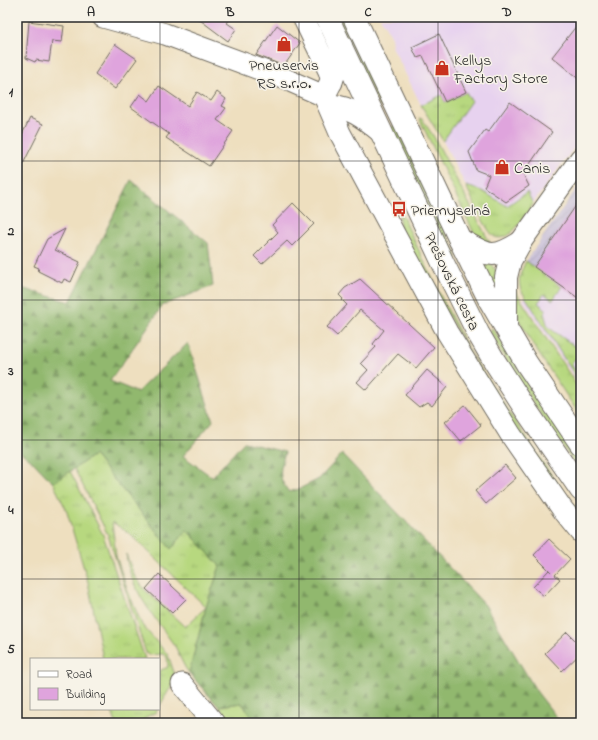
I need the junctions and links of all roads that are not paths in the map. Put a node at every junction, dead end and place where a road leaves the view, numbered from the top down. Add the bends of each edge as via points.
1 (103, 17) edge
2 (303, 17) edge
3 (326, 17) edge
4 (354, 17) edge
5 (341, 46) junction
6 (328, 94) junction
7 (380, 130) junction
8 (581, 158) edge
9 (460, 240) junction
10 (520, 243) junction
11 (506, 330) junction
12 (581, 444) edge
13 (581, 490) edge
14 (581, 532) edge
15 (182, 684) dead end
16 (214, 723) edge

1 - 6 street via 165,34
2 - 6 street, Prešovská cesta via 329,71
3 - 5 highway, Prešovská cesta
4 - 9 highway, Prešovská cesta
5 - 6 highway via 340,58
5 - 7 highway, Prešovská cesta
6 - 7 highway via 340,107 354,112
6 - 14 street, Prešovská cesta via 340,133 447,332 511,435
7 - 13 highway, Prešovská cesta via 478,333 526,410
8 - 10 street
9 - 10 highway via 489,254 502,253
9 - 11 highway, Prešovská cesta
10 - 11 highway via 510,261 506,277
11 - 12 highway, Prešovská cesta
15 - 16 street

